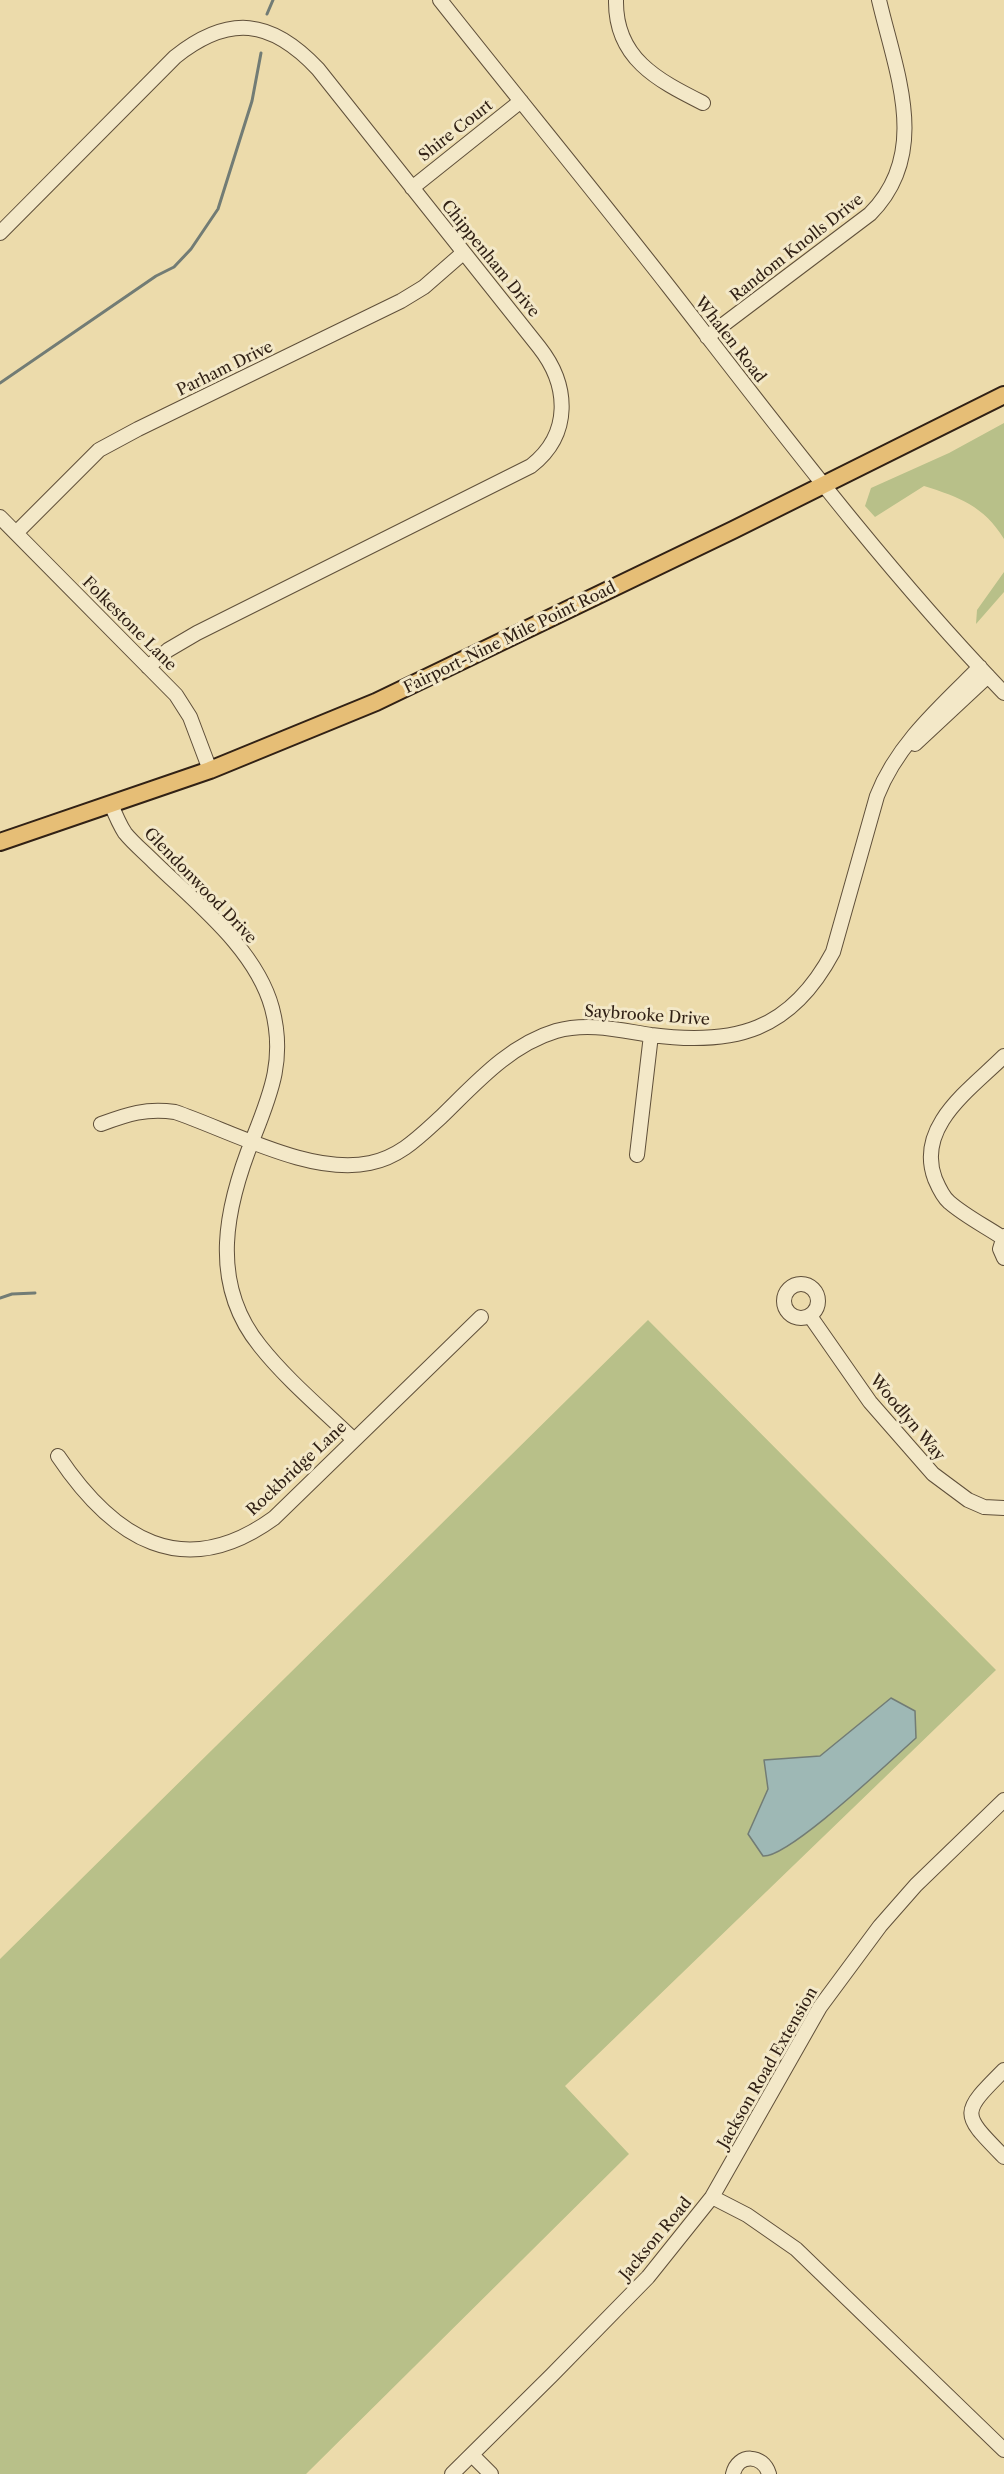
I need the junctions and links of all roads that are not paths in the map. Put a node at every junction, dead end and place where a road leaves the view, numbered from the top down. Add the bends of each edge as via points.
1 (440, 0) edge
2 (616, 0) edge
3 (879, 0) edge
4 (521, 101) junction
5 (703, 103) dead end
6 (412, 188) junction
7 (0, 233) edge
8 (463, 253) junction
9 (707, 338) junction
10 (1004, 395) edge
11 (823, 485) junction
12 (0, 517) edge
13 (15, 533) junction
14 (148, 667) junction
15 (984, 672) junction
16 (1004, 693) edge
17 (210, 770) junction
18 (111, 804) junction
19 (0, 842) edge
20 (651, 1035) junction
21 (1004, 1056) edge
22 (101, 1124) dead end
23 (252, 1140) junction
24 (636, 1155) dead end
25 (1003, 1237) edge
26 (1004, 1258) edge
27 (810, 1316) dead end
28 (481, 1317) dead end
29 (353, 1439) junction
30 (58, 1456) dead end
31 (1004, 1508) edge
32 (1004, 1800) edge
33 (1004, 2070) edge
34 (1004, 2157) edge
35 (712, 2197) junction
36 (1004, 2450) edge
37 (472, 2455) junction
38 (452, 2474) edge
39 (491, 2474) edge
40 (733, 2474) edge
41 (769, 2474) edge

1 - 4 street, Whalen Road
2 - 5 street via 620,33 638,61 670,86
3 - 9 street, Random Knolls Drive via 906,123 903,156 894,182 870,214
4 - 6 street, Shire Court
4 - 9 street, Whalen Road
6 - 7 street, Chippenham Drive via 305,55 274,34 229,29 201,39 175,57
6 - 8 street, Chippenham Drive
8 - 13 street, Parham Drive via 424,287 401,301 99,450
8 - 14 street, Chippenham Drive via 552,364 560,383 561,412 547,452 509,478 197,633
9 - 11 street, Whalen Road
10 - 11 main road, Fairport-Nine Mile Point Road
11 - 15 street, Whalen Road via 899,579
11 - 17 main road, Fairport-Nine Mile Point Road via 451,668
12 - 13 street, Folkestone Lane
13 - 14 street, Folkestone Lane
14 - 17 street, Folkestone Lane via 185,706
15 - 16 street, Whalen Road
15 - 20 street, Saybrooke Drive via 930,717 893,763 877,796 833,952 807,992 791,1008 750,1031 704,1039
17 - 18 main road, Fairport-Nine Mile Point Road
18 - 19 main road, Fairport-Nine Mile Point Road
18 - 23 street, Glendonwood Drive via 126,834 232,940 263,983 272,1008 278,1059 274,1083
20 - 23 street, Saybrooke Drive via 592,1027 556,1031 539,1038 492,1068 412,1145 370,1163 322,1164
20 - 24 street
21 - 25 street via 946,1113 932,1140 930,1154 932,1169 947,1200
22 - 23 street, Saybrooke Drive via 130,1114 175,1112
23 - 29 street, Glendonwood Drive via 229,1210 226,1244 234,1297 258,1345
25 - 26 street via 1000,1248
27 - 31 street, Woodlyn Way via 870,1402 933,1474 968,1500 984,1507
28 - 29 street, Rockbridge Lane
29 - 30 street, Rockbridge Lane via 274,1518 244,1537 209,1549 168,1547 137,1537 94,1501
32 - 35 street, Jackson Road Extension via 916,1885 844,1974 795,2048
33 - 34 street via 978,2097 970,2112 974,2125
35 - 36 street, Jackson Road via 747,2215 802,2255
35 - 37 street, Jackson Road via 648,2277
37 - 38 street, Jackson Road
37 - 39 street
40 - 41 street via 741,2460 753,2458 764,2463

